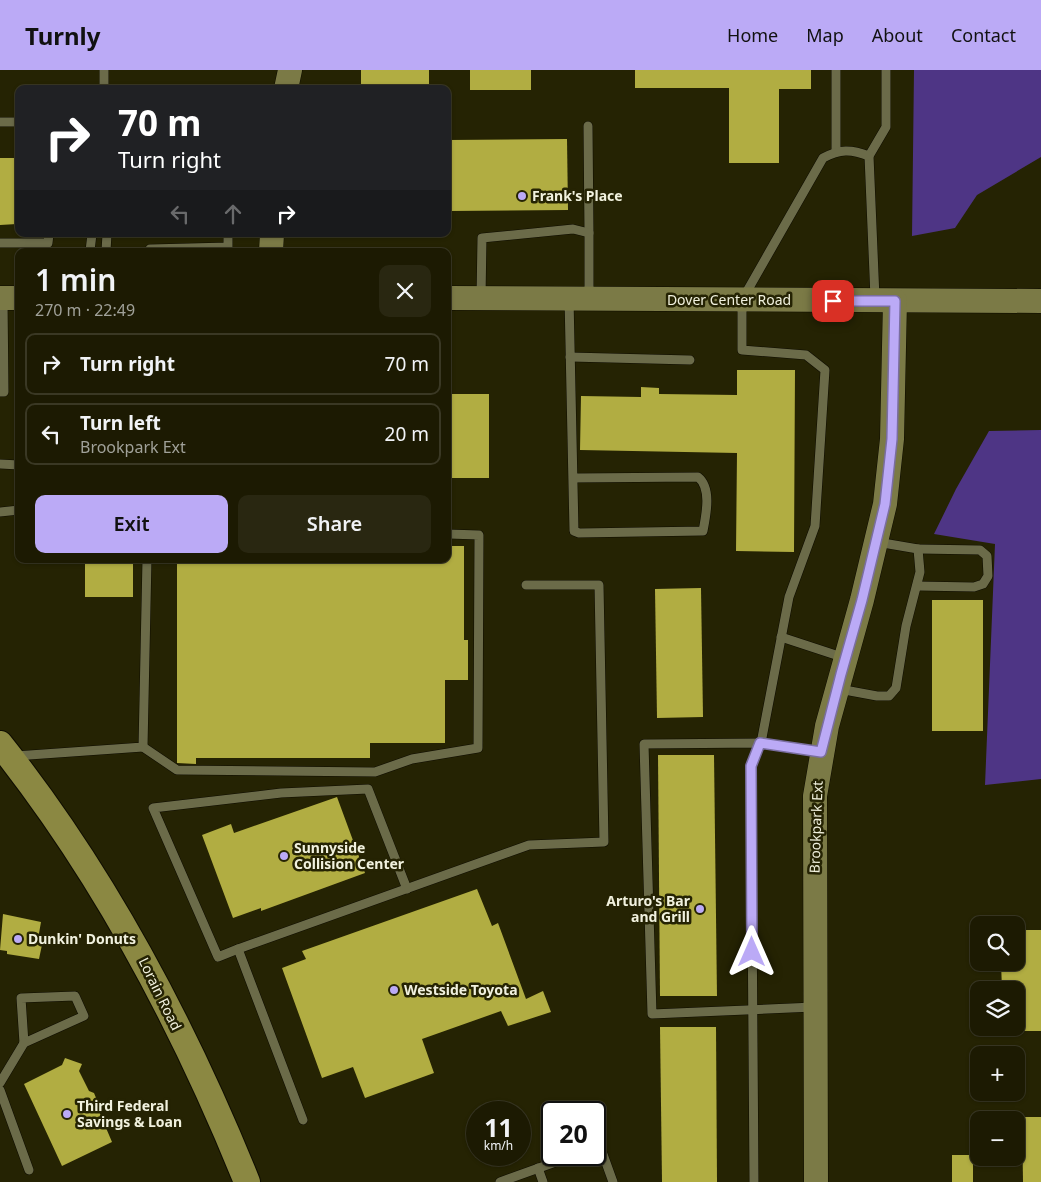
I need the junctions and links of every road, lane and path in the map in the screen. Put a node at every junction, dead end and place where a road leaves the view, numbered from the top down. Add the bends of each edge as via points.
1 (104, 70) edge
2 (290, 70) edge
3 (836, 70) edge
4 (886, 70) edge
5 (104, 85) edge
6 (287, 85) edge
7 (0, 122) edge
8 (15, 122) edge
9 (588, 126) dead end
10 (836, 150) junction
11 (869, 156) junction
12 (589, 233) junction
13 (48, 237) edge
14 (228, 237) edge
15 (0, 243) edge
16 (189, 248) edge
17 (7, 298) edge
18 (451, 298) edge
19 (481, 298) junction
20 (579, 299) junction
21 (742, 300) junction
22 (885, 301) junction
23 (1041, 301) edge
24 (570, 357) junction
25 (690, 360) dead end
26 (0, 392) edge
27 (0, 464) edge
28 (15, 464) edge
29 (573, 478) junction
30 (15, 510) edge
31 (0, 512) edge
32 (451, 534) edge
33 (877, 542) junction
34 (918, 549) junction
35 (148, 563) edge
36 (526, 585) dead end
37 (917, 586) junction
38 (782, 637) junction
39 (845, 658) junction
40 (837, 689) junction
41 (760, 743) junction
42 (143, 747) junction
43 (5, 750) edge
44 (821, 752) junction
45 (407, 889) junction
46 (238, 949) junction
47 (814, 1007) junction
48 (753, 1008) junction
49 (24, 1043) junction
50 (0, 1082) edge
51 (0, 1090) edge
52 (302, 1120) dead end
53 (606, 1163) edge
54 (544, 1166) edge
55 (538, 1168) junction
56 (29, 1170) dead end
57 (247, 1182) edge
58 (500, 1182) edge
59 (543, 1182) edge
60 (613, 1182) edge
61 (754, 1182) edge
62 (816, 1182) edge

1 - 5 lane
2 - 6 street
3 - 10 lane
4 - 11 lane via 886,127
7 - 8 lane
9 - 12 lane
10 - 11 lane via 855,150
10 - 21 lane via 823,158 812,174
11 - 22 lane
12 - 19 lane via 573,229 482,238
12 - 20 lane
13 - 15 lane via 48,243
14 - 16 lane via 228,247
17 - 26 lane via 4,392
18 - 19 street, Dover Center Road
19 - 20 street, Dover Center Road
20 - 21 street, Dover Center Road
20 - 24 lane
21 - 22 street, Dover Center Road
21 - 38 lane via 742,350 806,355 825,370 815,526 789,598
22 - 23 street, Dover Center Road
22 - 33 street, Brookpark Ext via 892,439
24 - 25 lane
24 - 29 lane
27 - 28 lane
29 - 29 lane via 574,531 703,531 706,490 698,477
30 - 31 lane
32 - 42 lane via 479,535 478,748 412,759 375,772 177,770
33 - 34 lane
33 - 39 street, Brookpark Ext
34 - 37 lane via 920,572
34 - 37 lane via 980,550 987,556 988,576 983,584 974,587
35 - 42 lane
36 - 45 lane via 599,585 604,842 529,845
37 - 40 lane via 906,626 896,688 889,696
38 - 39 lane
38 - 41 lane
39 - 40 street, Brookpark Ext
40 - 44 street, Brookpark Ext
41 - 44 lane
41 - 48 lane via 751,766
41 - 48 lane via 644,744 652,1014
42 - 43 lane
43 - 57 main road, Lorain Road via 75,847 153,974
44 - 47 street, Brookpark Ext via 814,827
45 - 46 lane
45 - 46 lane via 368,790 281,793 153,808 218,957
46 - 52 lane
47 - 48 lane
47 - 62 street, Brookpark Ext
48 - 61 lane
49 - 49 lane via 84,1016 75,996 21,998
49 - 50 lane
51 - 56 lane
53 - 60 lane
54 - 55 lane
55 - 58 lane
55 - 59 lane

